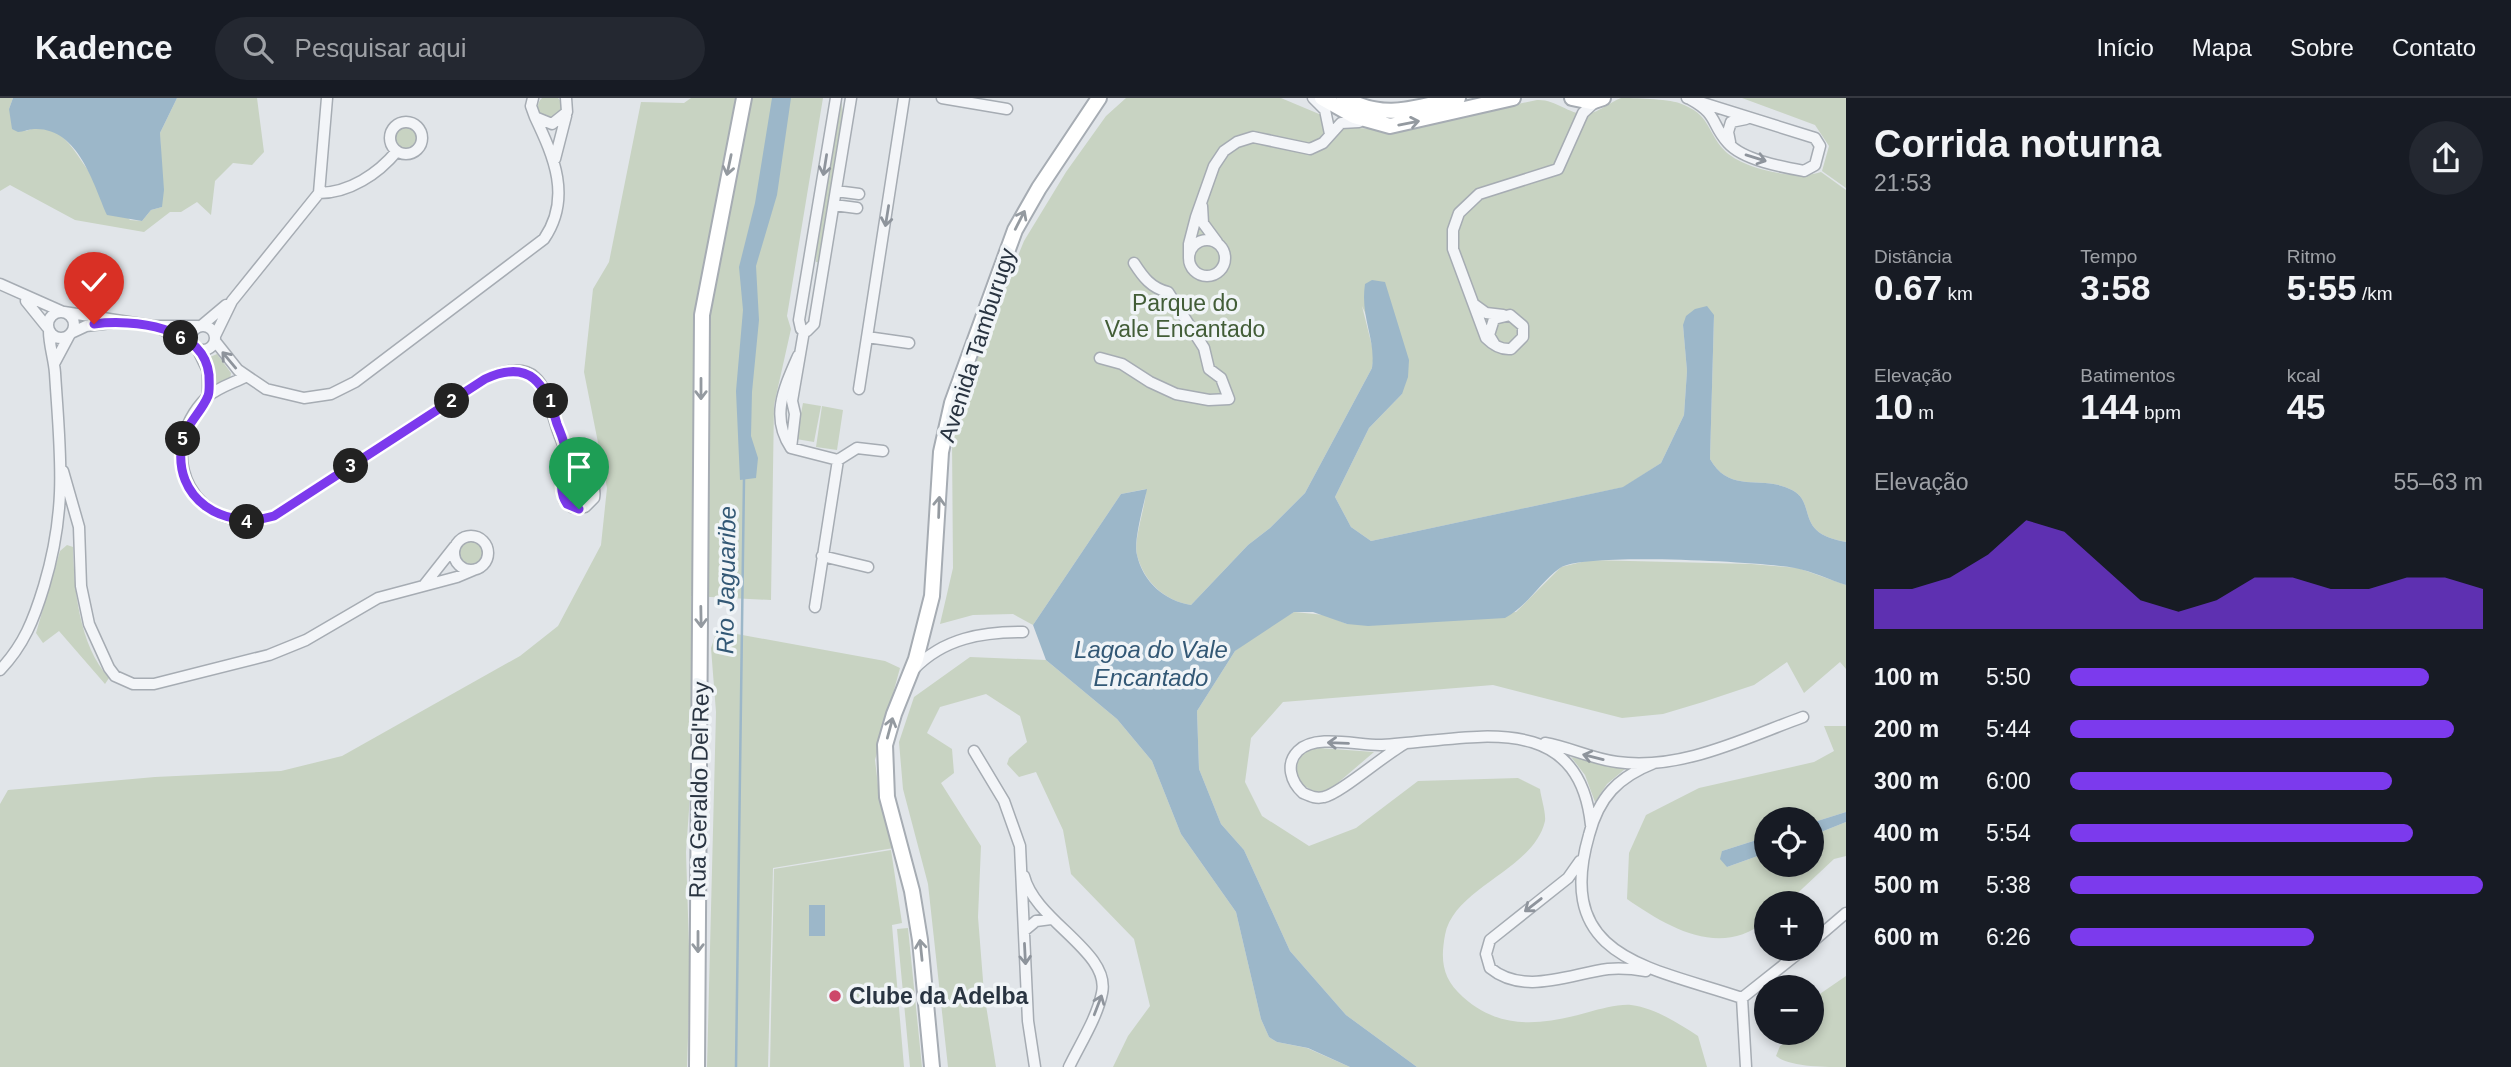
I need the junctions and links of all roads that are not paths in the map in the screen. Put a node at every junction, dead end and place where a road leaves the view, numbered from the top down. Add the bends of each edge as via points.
1 (327, 98) edge
2 (533, 98) edge
3 (566, 98) edge
4 (744, 98) edge
5 (836, 98) edge
6 (851, 98) edge
7 (904, 98) edge
8 (942, 98) edge
9 (1099, 98) edge
10 (1313, 98) edge
11 (1322, 98) edge
12 (1344, 98) edge
13 (1458, 98) edge
14 (1513, 98) edge
15 (1572, 98) edge
16 (1688, 98) edge
17 (1600, 99) edge
18 (1007, 110) dead end
19 (567, 112) junction
20 (534, 117) junction
21 (1754, 119) junction
22 (1577, 123) junction
23 (1381, 125) junction
24 (1330, 134) junction
25 (1732, 147) junction
26 (397, 151) dead end
27 (555, 159) junction
28 (836, 191) junction
29 (319, 193) junction
30 (859, 194) dead end
31 (834, 205) junction
32 (1202, 206) junction
33 (857, 208) dead end
34 (1221, 246) junction
35 (1189, 258) junction
36 (1134, 263) dead end
37 (808, 267) junction
38 (822, 270) junction
39 (0, 284) edge
40 (20, 296) junction
41 (232, 301) junction
42 (1475, 305) junction
43 (63, 312) junction
44 (1505, 315) junction
45 (121, 322) junction
46 (154, 326) junction
47 (200, 326) junction
48 (49, 330) junction
49 (804, 331) junction
50 (70, 334) junction
51 (867, 337) junction
52 (215, 339) junction
53 (909, 343) dead end
54 (1495, 345) junction
55 (195, 347) junction
56 (798, 356) junction
57 (1100, 358) dead end
58 (54, 364) junction
59 (245, 377) junction
60 (859, 388) dead end
61 (208, 396) junction
62 (781, 403) junction
63 (793, 405) junction
64 (565, 448) junction
65 (791, 448) junction
66 (883, 451) dead end
67 (818, 456) junction
68 (838, 460) junction
69 (62, 471) junction
70 (583, 471) junction
71 (835, 477) junction
72 (562, 480) junction
73 (56, 542) junction
74 (80, 544) junction
75 (456, 545) junction
76 (822, 556) junction
77 (868, 567) dead end
78 (476, 569) junction
79 (425, 584) junction
80 (815, 607) dead end
81 (1023, 632) dead end
82 (0, 670) edge
83 (911, 672) junction
84 (1803, 717) dead end
85 (1406, 743) junction
86 (1378, 745) junction
87 (974, 751) dead end
88 (1568, 756) junction
89 (1381, 757) junction
90 (1628, 768) junction
91 (1589, 802) junction
92 (1600, 804) junction
93 (1591, 825) junction
94 (1582, 858) junction
95 (1021, 862) junction
96 (1560, 884) junction
97 (1580, 891) junction
98 (1846, 913) edge
99 (1051, 919) junction
100 (1024, 931) junction
101 (1824, 932) edge
102 (1615, 951) junction
103 (1789, 961) edge
104 (1611, 969) junction
105 (1661, 972) junction
106 (1742, 998) junction
107 (697, 1067) edge
108 (932, 1067) edge
109 (1035, 1067) edge
110 (1069, 1067) edge
111 (1746, 1067) edge

1 - 29 street
2 - 20 street
3 - 19 street
4 -> 107 main road, Rua Geraldo Del'Rey via 704,294 701,342
5 -> 37 street
6 - 28 street
7 -> 51 street
8 - 18 street
83 -> 9 main road, Avenida Tamburugy via 932,596 941,452 952,403 1015,230
10 - 24 street via 1325,110
11 - 23 main road
12 - 13 main road via 1385,112
23 -> 14 main road via 1412,123
15 - 17 main road via 1584,102
15 - 22 street
16 - 21 street
16 - 25 street via 1711,112
17 - 22 street
19 - 20 street via 552,124
19 - 27 street
20 - 27 street
21 - 25 street via 1731,122
25 -> 21 street via 1797,170 1812,168 1820,151 1815,138
22 - 42 street via 1558,169 1479,194 1459,213 1453,249
23 - 24 street via 1346,121
24 - 32 street via 1310,149 1253,137 1231,145 1214,166
26 - 29 street via 361,180
27 - 59 street via 559,205 544,239 362,378 331,394 304,397 277,393
28 - 30 street
28 - 31 street
29 - 41 street
31 - 33 street
31 - 38 street
32 - 34 street via 1206,229
32 - 35 street
34 - 35 street via 1201,241
34 - 35 street via 1225,264 1217,274 1198,274
36 - 57 street via 1144,279 1168,292 1204,348 1209,369 1221,378 1229,400 1176,394 1122,364
37 - 38 street
37 - 49 street via 798,323
38 - 49 street via 813,328
39 - 40 street
40 - 43 street
40 - 48 street
41 - 47 street
41 - 52 street
42 - 44 street via 1486,313
42 - 54 street via 1486,338
43 - 45 street
43 - 48 street via 51,316
43 - 50 street via 72,318
44 - 54 street via 1494,319 1489,330
44 - 54 street via 1520,321 1523,337 1511,349
45 - 46 street
45 - 50 street via 86,326
46 - 47 street
46 - 55 street
47 - 52 street via 211,330
47 - 55 street via 191,337
48 - 50 street via 59,337
48 - 58 street
49 - 56 street
50 - 58 street
51 - 53 street
51 - 60 street
52 - 55 street via 205,349
59 -> 52 street
55 - 61 street via 208,371
56 - 62 street
56 - 63 street
58 - 69 street
59 - 61 street
61 - 64 street via 182,442 185,478 213,513 244,522 274,516 485,379 507,371 528,375 544,387
62 - 63 street
62 - 65 street via 781,429
63 - 65 street
64 - 70 street
64 - 72 street
65 - 67 street
66 - 68 street via 857,448
67 - 68 street
67 - 71 street
68 - 71 street
69 - 73 street
69 - 74 street via 76,512
70 - 72 street
70 - 72 street via 595,493 585,507 567,504
71 - 76 street
73 - 74 street
73 - 82 street via 30,628
74 - 79 street via 83,602 99,651 115,676 142,685 269,655 306,640 378,598
75 - 78 street via 458,564
75 - 78 street via 470,536 484,542 487,558
75 - 79 street
76 - 77 street
76 - 80 street
78 - 79 street
81 - 83 street via 976,634 942,647
108 -> 83 main road, Avenida Tamburugy via 920,940 884,775 888,729
84 - 90 street via 1692,756
85 - 86 street
85 - 88 street via 1475,736 1534,742
85 - 89 street
86 - 89 street
86 -> 89 street via 1308,745 1293,758 1292,777 1303,793 1322,798
87 - 95 street via 1012,819
90 -> 88 street
88 - 91 street
90 - 92 street
91 - 92 street
91 - 93 street
92 - 93 street
93 - 94 street
94 - 96 street
94 - 97 street
95 - 99 street via 1033,898
95 - 100 street
96 - 97 street
96 -> 104 street via 1490,940 1486,954 1490,968 1531,983
97 - 102 street via 1594,928
98 - 101 street
99 - 100 street via 1036,921
110 -> 99 street via 1100,1002 1103,981 1095,962
100 -> 109 street
102 - 104 street
102 - 105 street
103 - 106 street
104 - 105 street
105 - 106 street
106 - 111 street

